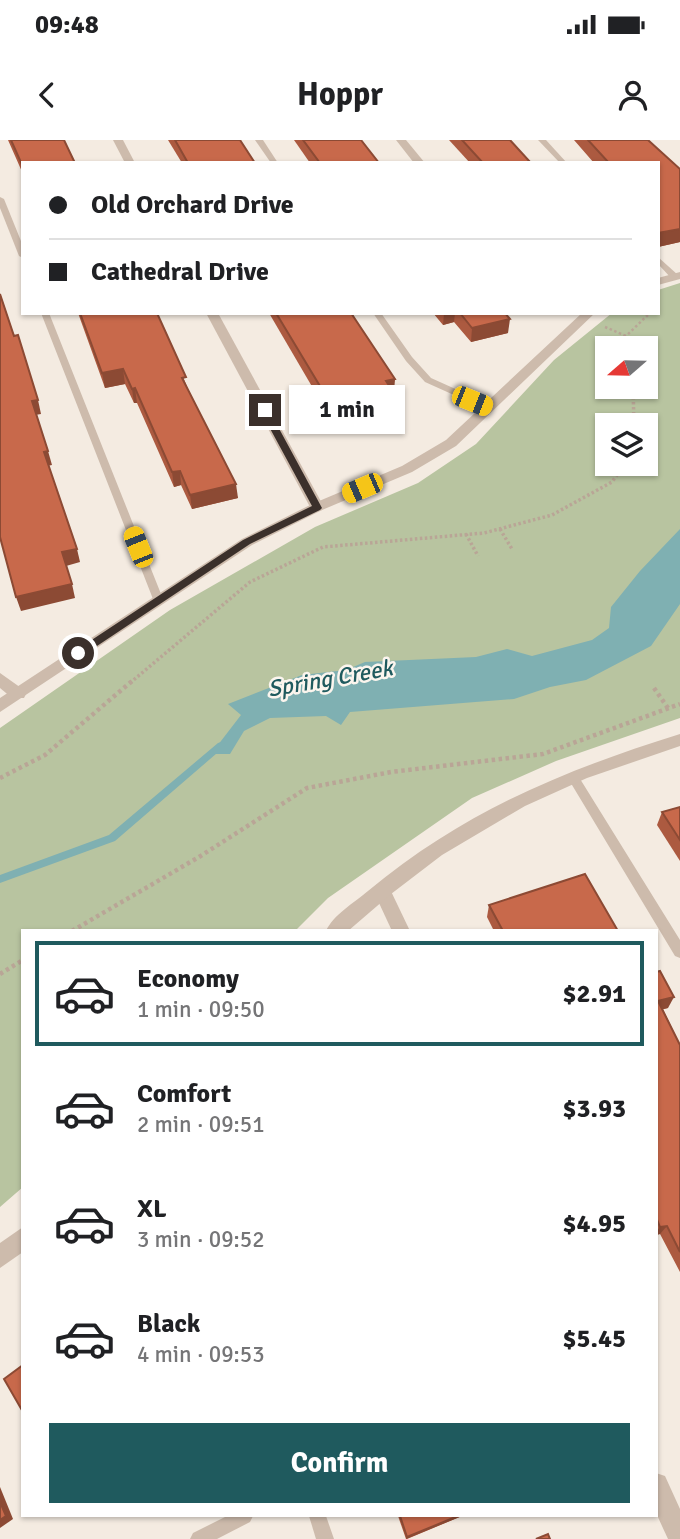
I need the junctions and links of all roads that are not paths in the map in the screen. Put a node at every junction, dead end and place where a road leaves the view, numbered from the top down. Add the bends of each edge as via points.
1 (118, 140) edge
2 (259, 140) edge
3 (401, 140) edge
4 (542, 140) edge
5 (130, 161) edge
6 (274, 161) edge
7 (418, 161) edge
8 (562, 161) edge
9 (0, 199) edge
10 (21, 251) edge
11 (660, 261) edge
12 (678, 276) edge
13 (660, 281) edge
14 (46, 315) edge
15 (213, 315) edge
16 (378, 315) edge
17 (586, 315) edge
18 (488, 407) junction
19 (317, 508) junction
20 (158, 599) junction
21 (0, 679) edge
22 (18, 694) junction
23 (0, 706) edge
24 (680, 740) edge
25 (573, 777) junction
26 (382, 890) junction
27 (337, 929) edge
28 (400, 929) edge
29 (680, 952) edge
30 (21, 1240) edge
31 (0, 1257) edge
32 (658, 1489) edge
33 (242, 1517) edge
34 (318, 1517) edge
35 (680, 1536) edge
36 (199, 1539) edge
37 (325, 1539) edge

1 - 5 street
2 - 6 lane
3 - 7 street
4 - 8 lane
9 - 10 lane
11 - 12 lane
12 - 13 street
14 - 20 lane
15 - 19 street
16 - 18 lane via 428,380
17 - 18 street
18 - 19 street via 451,443 407,469
19 - 20 street via 247,542
20 - 22 street
21 - 22 street
22 - 23 street
24 - 25 street
25 - 26 street via 491,815 428,854
25 - 29 lane
26 - 27 street
26 - 28 street
30 - 31 street
32 - 35 street
33 - 36 lane
34 - 37 lane

